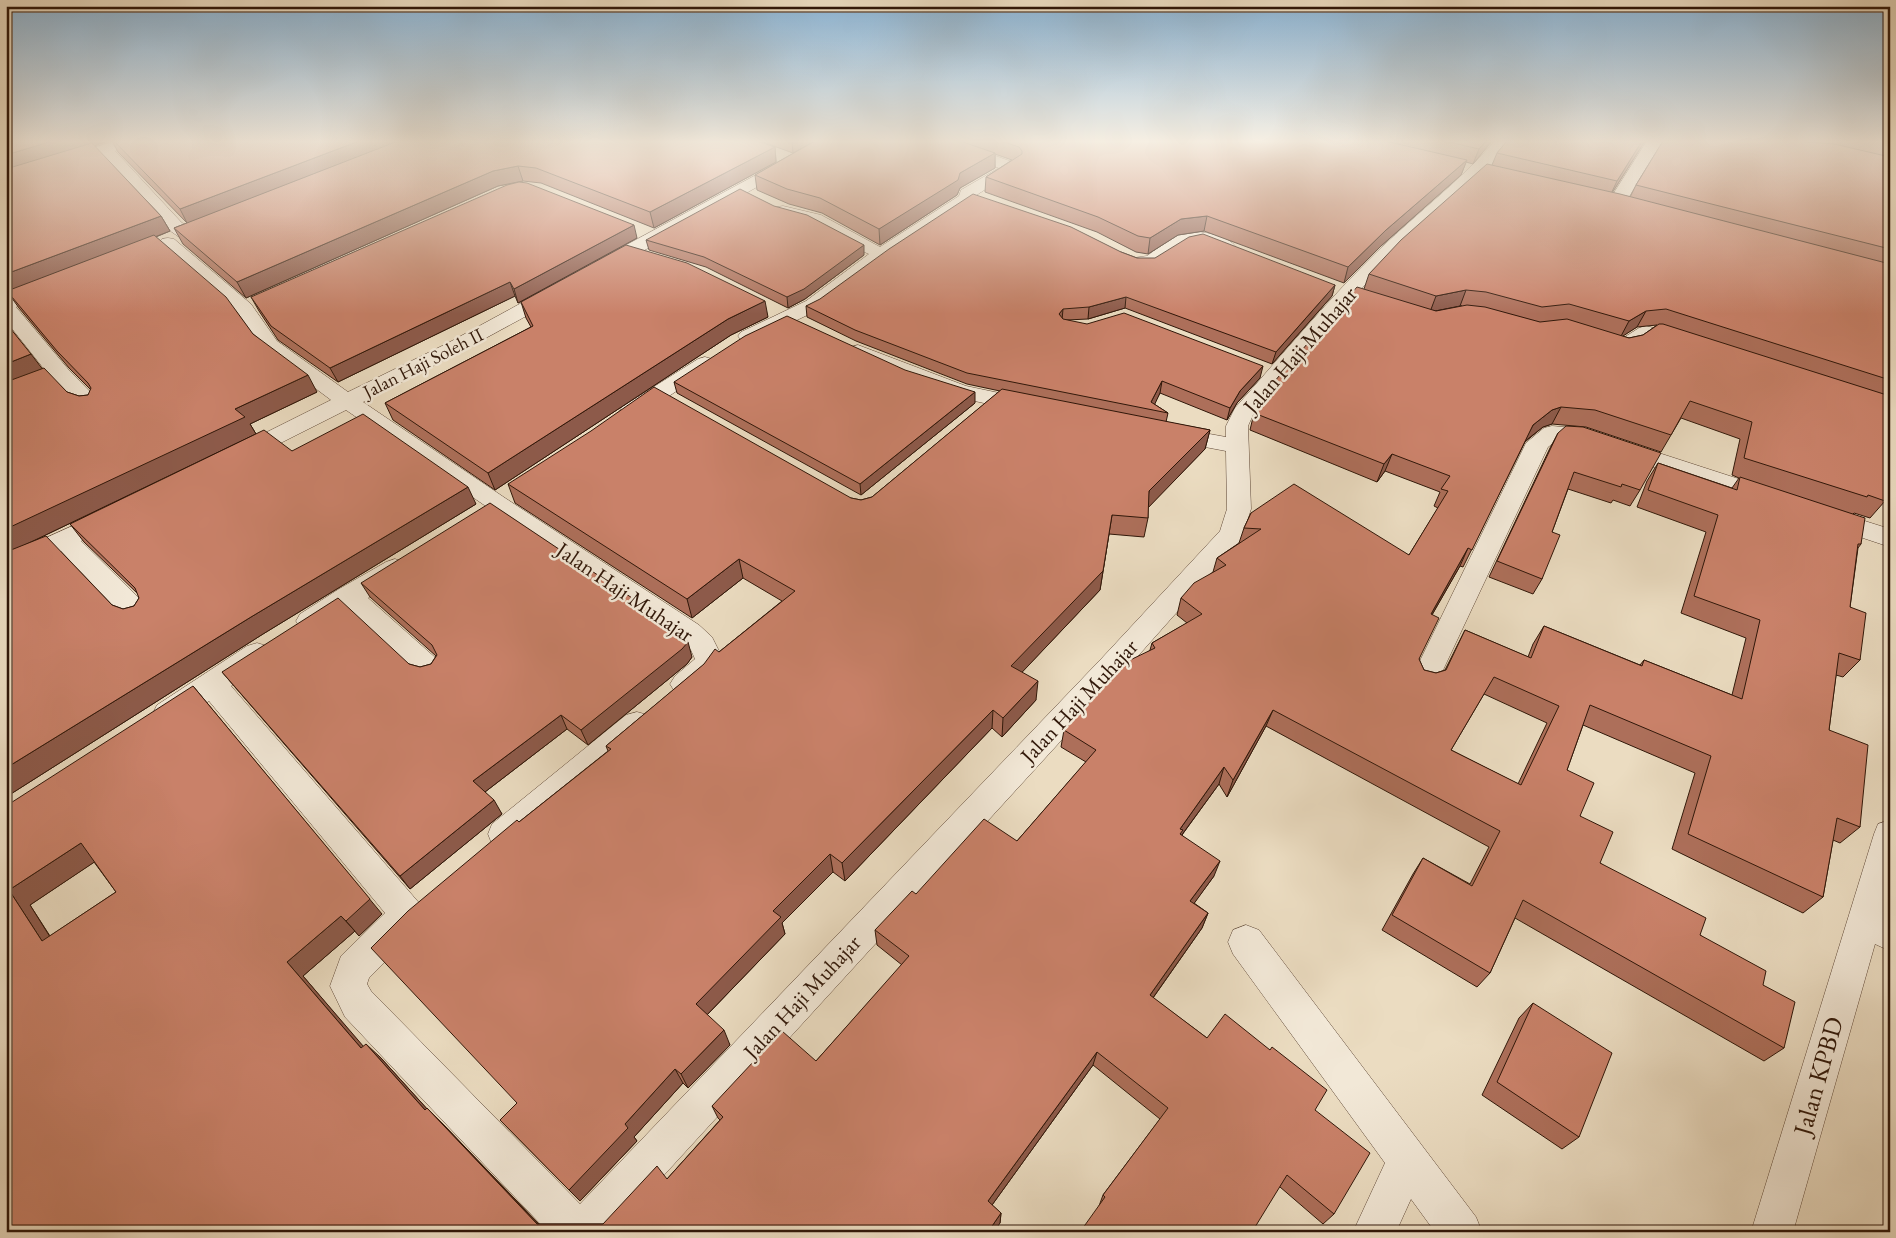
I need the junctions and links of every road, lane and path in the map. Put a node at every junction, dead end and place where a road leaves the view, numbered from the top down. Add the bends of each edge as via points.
1 (150, 199) edge
2 (724, 199) edge
3 (757, 199) edge
4 (966, 199) edge
5 (981, 199) edge
6 (1447, 199) edge
7 (1619, 199) edge
8 (1597, 200) edge
9 (990, 202) edge
10 (1616, 204) junction
11 (1635, 209) edge
12 (627, 252) junction
13 (1243, 253) edge
14 (881, 254) junction
15 (1122, 254) edge
16 (648, 258) edge
17 (69, 280) edge
18 (6, 306) edge
19 (778, 312) junction
20 (813, 329) edge
21 (1588, 338) edge
22 (839, 343) edge
23 (1702, 348) edge
24 (658, 394) junction
25 (996, 399) junction
26 (347, 402) junction
27 (91, 406) edge
28 (683, 408) edge
29 (1054, 411) edge
30 (974, 417) edge
31 (618, 420) edge
32 (1154, 431) edge
33 (1236, 446) junction
34 (224, 462) edge
35 (126, 509) edge
36 (1890, 538) edge
37 (64, 539) junction
38 (414, 556) edge
39 (6, 568) edge
40 (349, 596) junction
41 (138, 614) edge
42 (429, 668) edge
43 (1426, 677) edge
44 (212, 684) junction
45 (146, 727) edge
46 (1890, 834) edge
47 (484, 851) edge
48 (1877, 927) edge
49 (1246, 942) dead end
50 (1408, 1160) junction
51 (576, 1232) edge
52 (583, 1232) edge
53 (1374, 1232) edge
54 (1461, 1232) edge
55 (1772, 1232) edge

1 - 26 street, Jalan Haji Muhajar via 175,226 197,231 159,246 253,304 270,345
2 - 12 street, Jalan Haji Soleh II via 646,234
3 - 14 street via 815,219
4 - 14 street
5 - 9 street
6 - 33 street, Jalan Haji Muhajar via 1388,251 1269,372 1237,426
7 - 10 street
8 - 10 street
10 - 11 street
12 - 16 street
12 - 26 street, Jalan Haji Soleh II via 455,347
13 - 15 street via 1204,238 1189,236 1148,262
14 - 19 street via 813,305
17 - 18 street
18 - 27 street via 51,377
19 - 20 street
19 - 24 street
21 - 23 street via 1624,347 1641,333 1650,332
22 - 25 street via 960,391
24 - 28 street
24 - 31 street
25 - 29 street
25 - 30 street
26 - 34 street, Jalan Haji Soleh II
26 - 47 street, Jalan Haji Muhajar via 494,504 689,632 702,644 709,659 698,673
32 - 33 street
33 - 52 street, Jalan Haji Muhajar via 1239,509 1232,534
35 - 37 street
36 - 43 street via 1577,434 1552,433 1538,443
37 - 39 street
37 - 41 street
38 - 40 street
40 - 42 street
40 - 44 street
44 - 45 street
44 - 51 street via 419,905 354,968 348,986 358,1004
46 - 48 street, Jalan KPBD
48 - 55 street, Jalan KPBD
49 - 50 street
50 - 53 street
50 - 54 street

